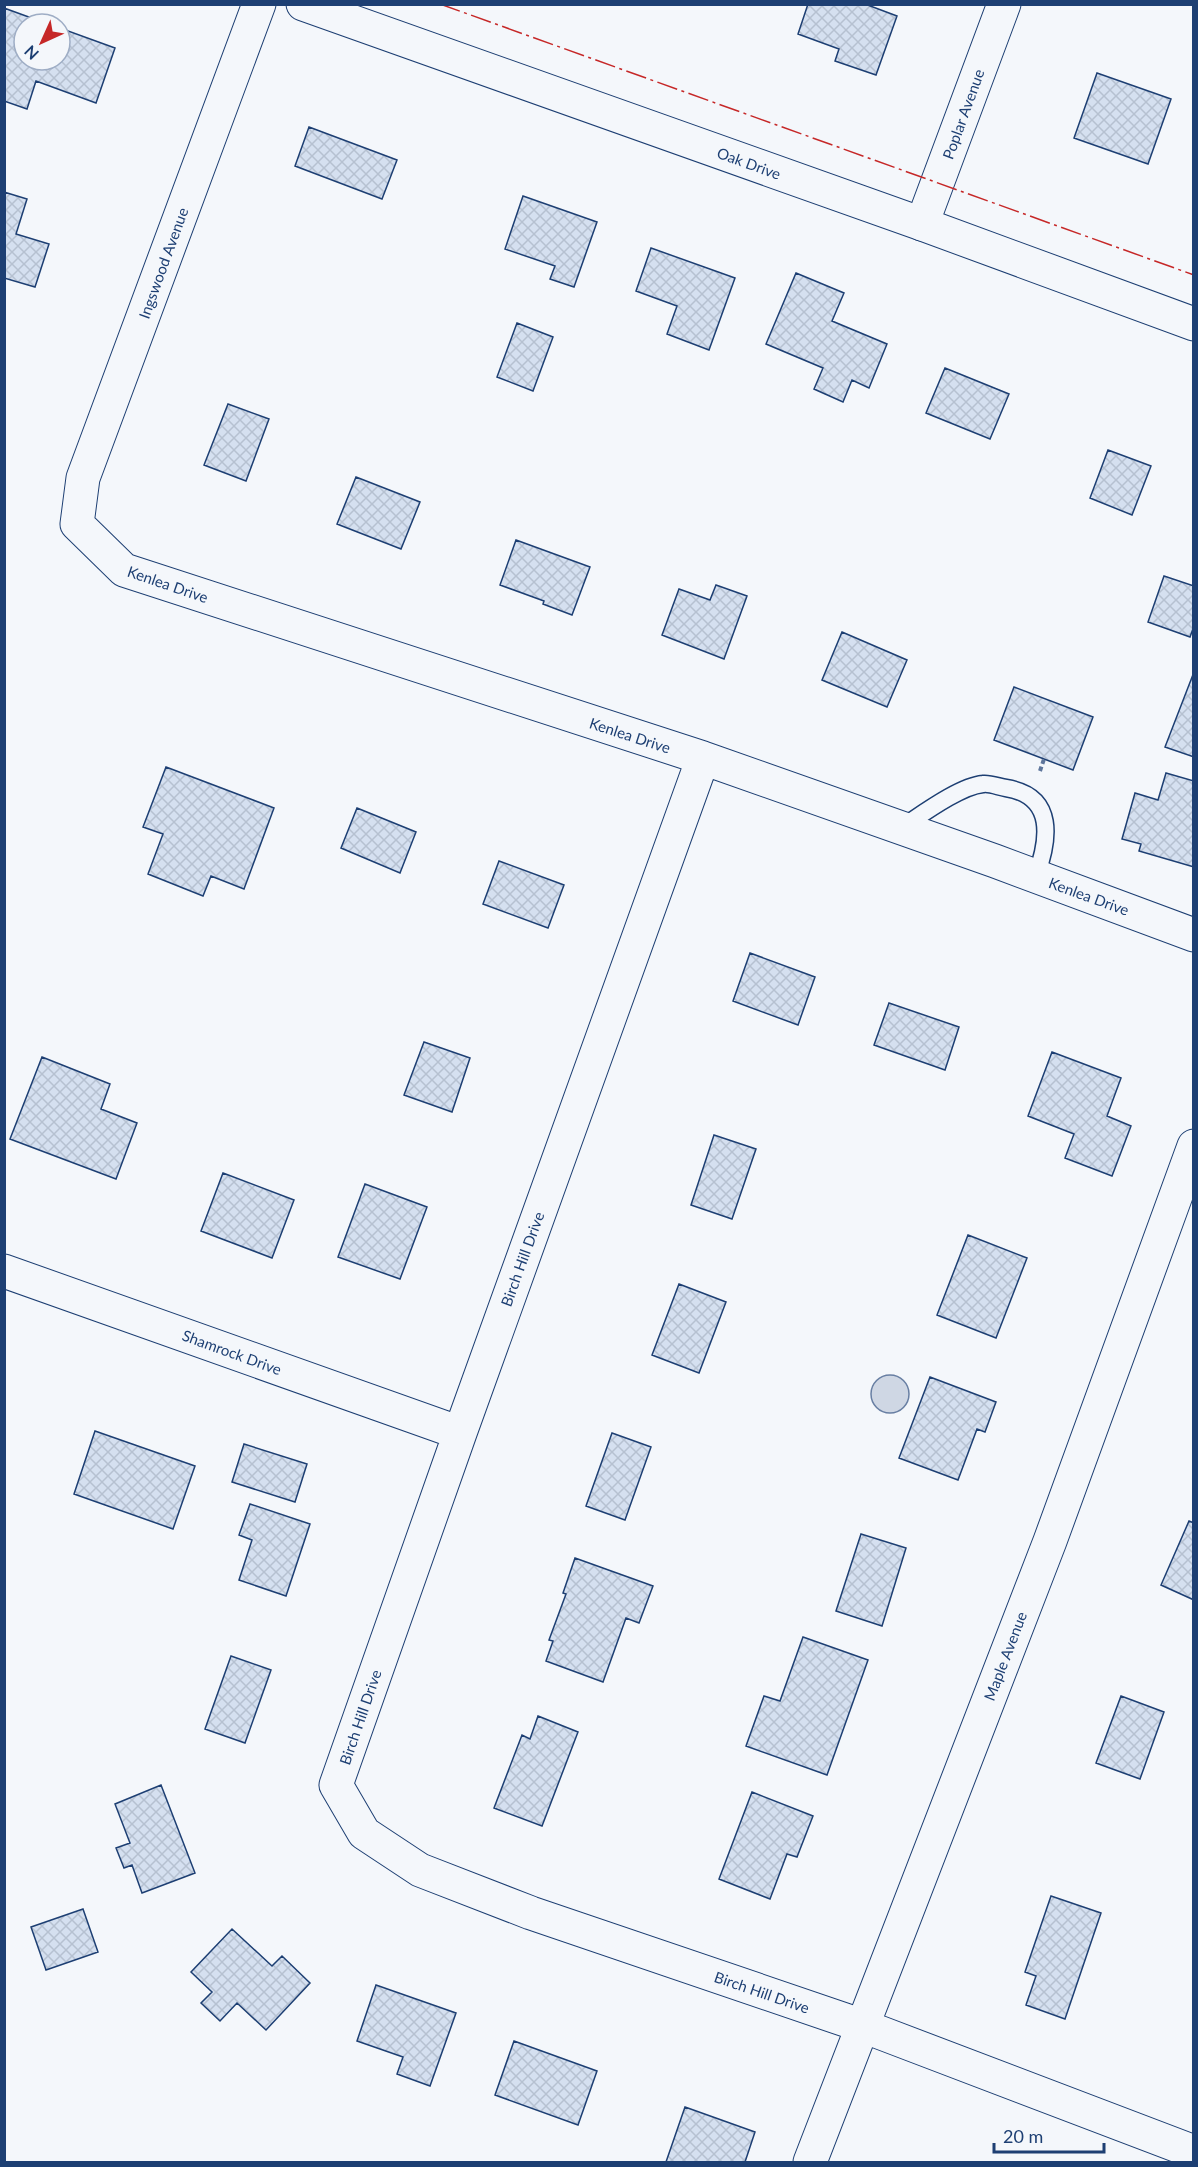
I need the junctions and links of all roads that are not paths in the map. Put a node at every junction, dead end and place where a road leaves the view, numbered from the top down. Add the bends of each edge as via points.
1 (259, 4) edge
2 (303, 4) edge
3 (1004, 4) edge
4 (922, 225) junction
5 (1194, 324) edge
6 (77, 524) joint
7 (703, 758) junction
8 (901, 828) junction
9 (1036, 876) junction
10 (1194, 935) edge
11 (1194, 1146) edge
12 (4, 1271) edge
13 (460, 1433) junction
14 (863, 2026) junction
15 (1194, 2152) edge
16 (810, 2163) edge

1 - 6 street, Ingswood Avenue via 83,478
2 - 4 street, Oak Drive
3 - 4 street, Poplar Avenue
4 - 5 street, Oak Drive
6 - 7 street, Kenlea Drive via 124,570
7 - 8 street, Kenlea Drive
7 - 13 street, Birch Hill Drive
8 - 9 street, Kenlea Drive
8 - 9 lane via 958,793 983,784 1012,789 1032,798 1046,820 1045,852
9 - 10 street, Kenlea Drive
11 - 14 street, Maple Avenue via 1050,1541
12 - 13 street, Shamrock Drive
13 - 14 street, Birch Hill Drive via 336,1785 364,1833 420,1870 531,1913
14 - 15 street, Birch Hill Drive
14 - 16 street, Maple Avenue

